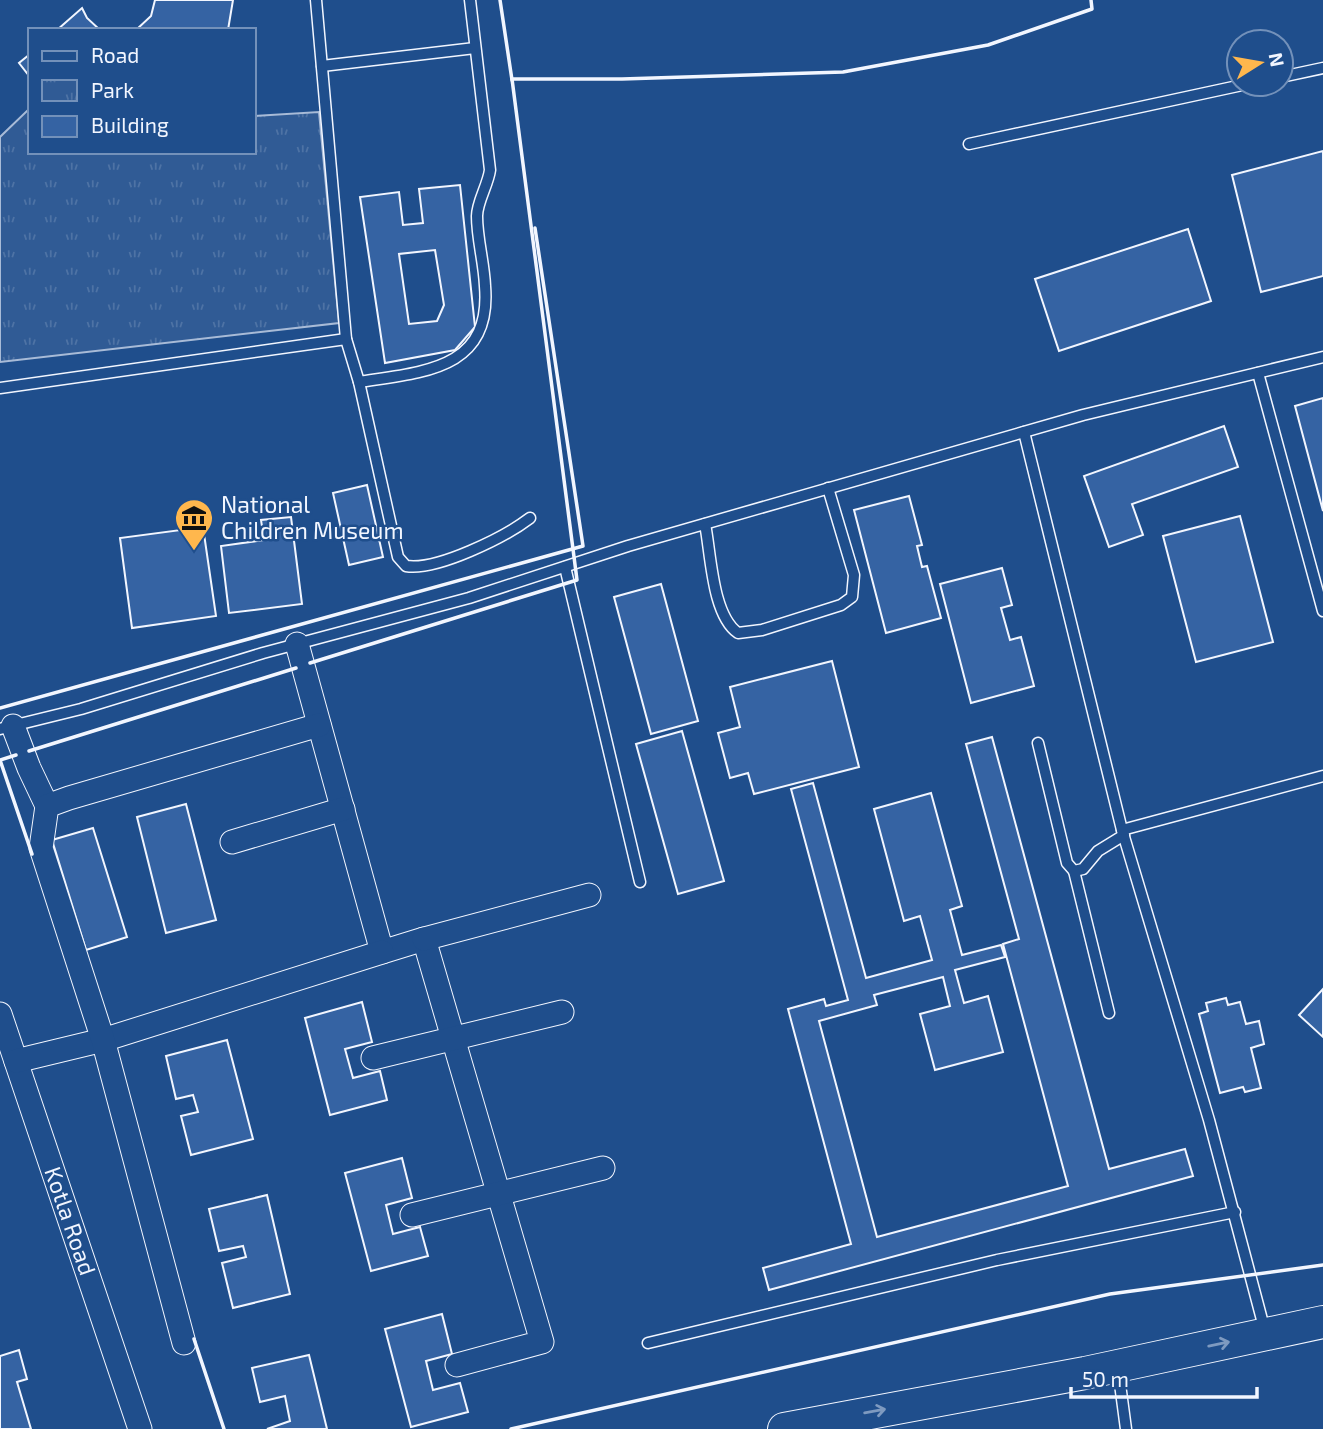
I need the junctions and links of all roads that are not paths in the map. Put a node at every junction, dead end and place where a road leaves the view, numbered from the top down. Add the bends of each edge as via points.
1 (316, 0) edge
2 (470, 0) edge
3 (475, 48) junction
4 (322, 66) junction
5 (1323, 68) edge
6 (1295, 74) edge
7 (1225, 89) edge
8 (969, 144) dead end
9 (346, 339) junction
10 (1323, 357) edge
11 (1258, 373) junction
12 (359, 382) junction
13 (0, 388) edge
14 (1024, 432) junction
15 (828, 488) junction
16 (530, 518) dead end
17 (705, 524) junction
18 (565, 566) junction
19 (1323, 611) edge
20 (298, 644) junction
21 (320, 725) junction
22 (7, 727) edge
23 (1038, 743) dead end
24 (1323, 776) edge
25 (47, 806) junction
26 (343, 809) junction
27 (1123, 832) junction
28 (232, 842) dead end
29 (1074, 871) junction
30 (640, 882) dead end
31 (589, 895) dead end
32 (424, 939) junction
33 (382, 952) junction
34 (562, 1012) dead end
35 (1109, 1013) dead end
36 (2, 1024) edge
37 (453, 1039) junction
38 (103, 1040) junction
39 (373, 1058) dead end
40 (16, 1061) junction
41 (603, 1168) dead end
42 (500, 1193) junction
43 (1234, 1212) junction
44 (412, 1215) dead end
45 (1323, 1322) edge
46 (1265, 1334) junction
47 (184, 1343) dead end
48 (648, 1343) dead end
49 (457, 1365) dead end
50 (1117, 1366) junction
51 (140, 1429) edge
52 (784, 1429) edge
53 (1126, 1429) edge

1 - 4 lane
2 - 3 lane
3 - 4 lane
3 - 12 lane via 490,170 477,213 486,288 481,327 467,350 445,365
4 - 9 lane
5 - 6 lane
7 - 8 lane
9 - 12 lane
9 - 13 lane
10 - 11 lane
11 - 14 lane
11 - 19 lane
12 - 16 lane via 401,563 418,567 476,550
14 - 15 lane
14 - 27 lane
15 - 17 lane
15 - 17 lane via 854,575 852,597 841,605 762,629 738,633 720,611
17 - 18 lane
18 - 20 lane via 469,598
18 - 30 lane
20 - 21 street
20 - 22 lane
21 - 25 street
21 - 26 street
22 - 25 street
23 - 29 lane via 1067,863
24 - 27 lane
25 - 38 street via 41,848
26 - 28 street
26 - 33 street
27 - 29 lane via 1098,850 1083,869
27 - 43 lane
29 - 35 lane
31 - 32 street
32 - 33 street
32 - 37 street
33 - 38 street
34 - 37 street
36 - 40 street, Kotla Road
37 - 39 street
37 - 42 street
38 - 40 street
38 - 47 street
40 - 51 street, Kotla Road
41 - 42 street
42 - 44 street
42 - 49 street via 542,1342
43 - 46 lane
43 - 48 lane via 997,1259
45 - 46 main road
50 -> 46 main road
52 -> 50 main road
50 - 53 lane

